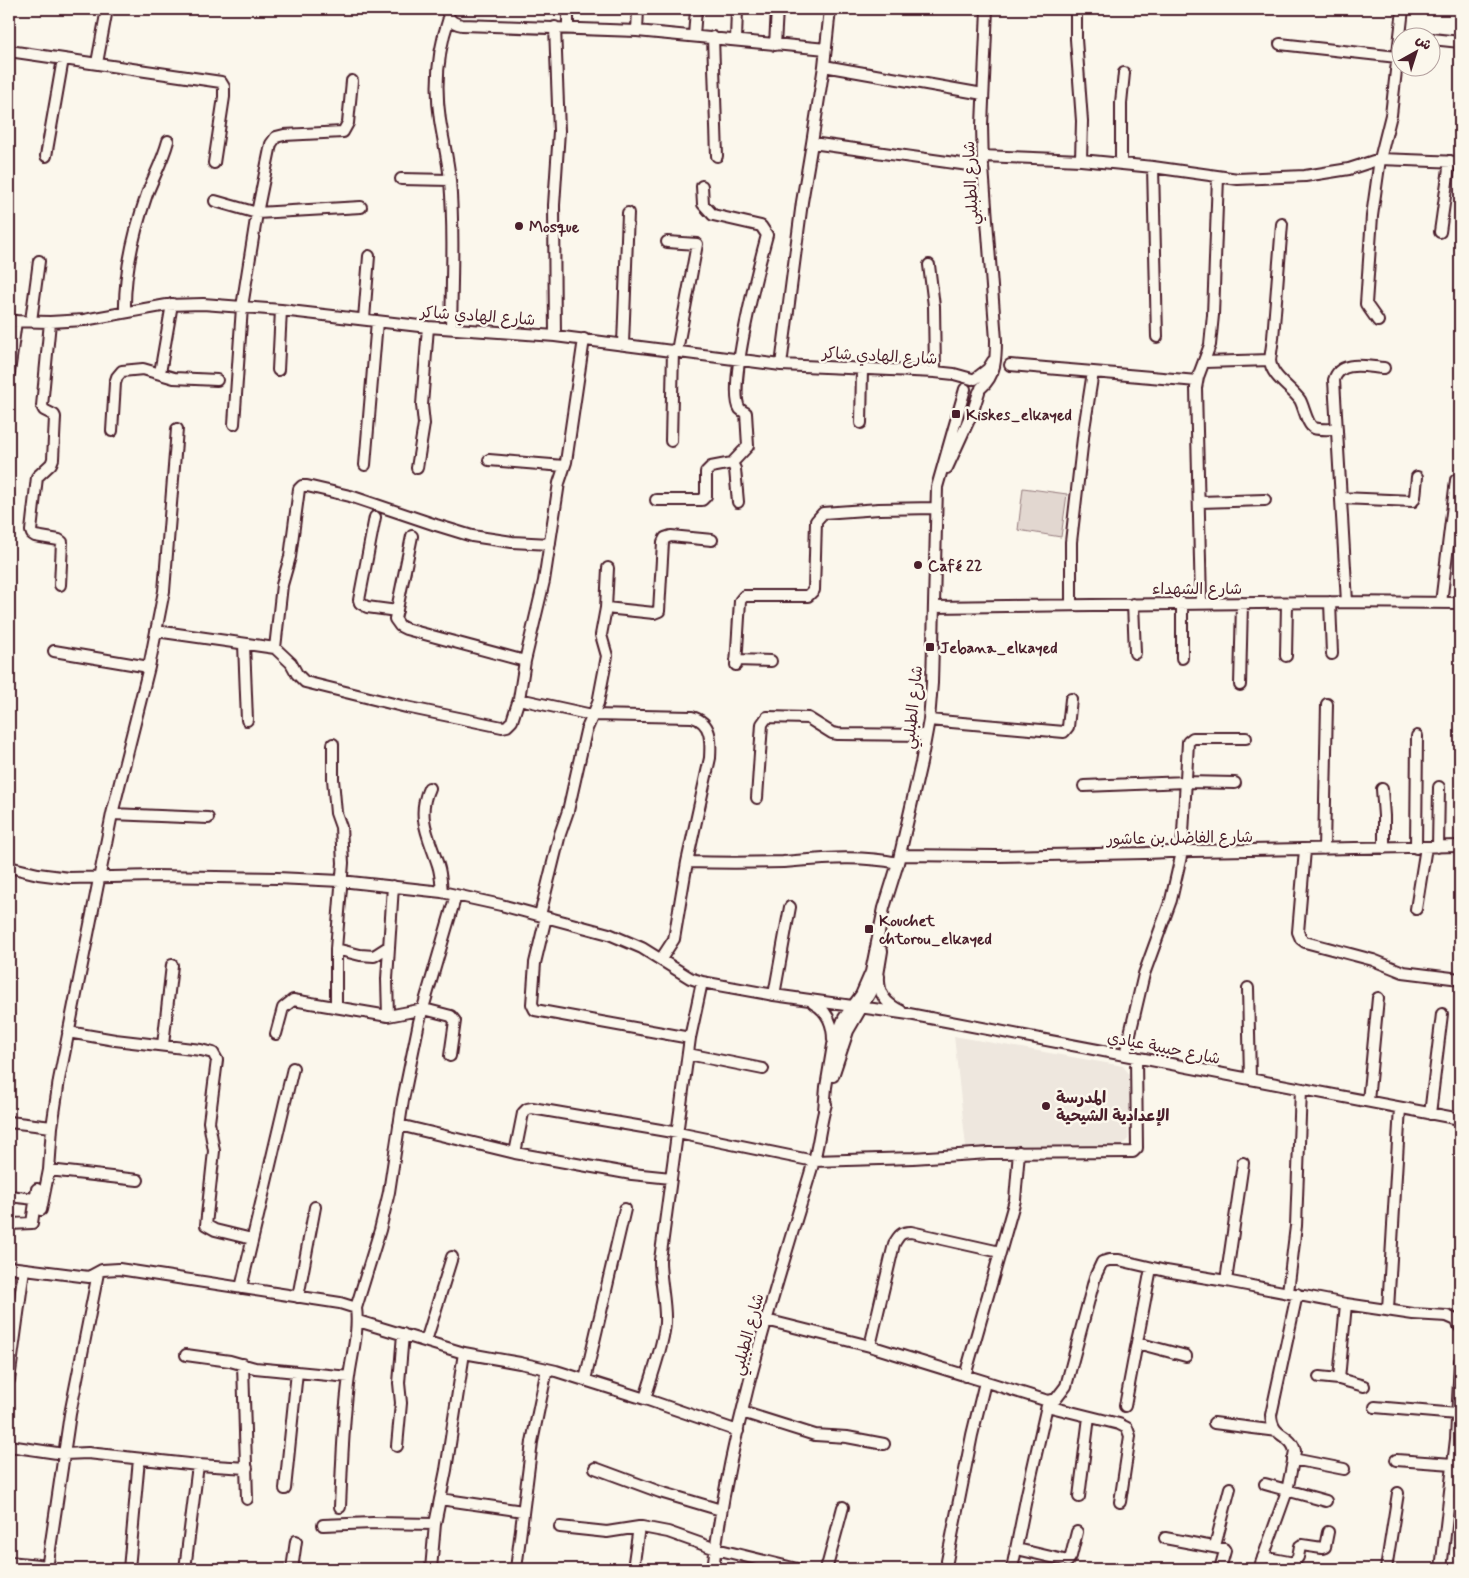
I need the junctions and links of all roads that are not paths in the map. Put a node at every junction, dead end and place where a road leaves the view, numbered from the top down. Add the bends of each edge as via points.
1 (107, 9) edge
2 (568, 9) edge
3 (638, 9) edge
4 (696, 9) edge
5 (737, 9) edge
6 (777, 9) edge
7 (830, 9) edge
8 (987, 9) edge
9 (1076, 9) edge
10 (1403, 9) edge
11 (448, 14) edge
12 (555, 27) junction
13 (568, 28) junction
14 (1401, 28) edge
15 (637, 31) junction
16 (694, 36) junction
17 (713, 37) junction
18 (736, 40) junction
19 (1442, 40) edge
20 (1460, 42) edge
21 (1280, 44) dead end
22 (775, 45) junction
23 (826, 49) junction
24 (9, 51) edge
25 (1392, 56) edge
26 (63, 59) junction
27 (97, 63) junction
28 (824, 66) junction
29 (1124, 73) dead end
30 (1395, 78) edge
31 (352, 81) dead end
32 (983, 94) junction
33 (168, 140) dead end
34 (812, 143) junction
35 (46, 156) dead end
36 (717, 156) dead end
37 (983, 156) junction
38 (1080, 160) junction
39 (1380, 160) junction
40 (1455, 162) edge
41 (214, 163) dead end
42 (1121, 164) junction
43 (983, 167) junction
44 (1153, 167) junction
45 (1218, 177) junction
46 (401, 179) dead end
47 (450, 180) junction
48 (702, 186) dead end
49 (215, 201) dead end
50 (361, 207) dead end
51 (257, 213) junction
52 (628, 213) dead end
53 (1282, 224) dead end
54 (1440, 232) dead end
55 (667, 242) dead end
56 (369, 256) dead end
57 (39, 260) dead end
58 (929, 265) dead end
59 (172, 304) junction
60 (242, 307) junction
61 (280, 310) junction
62 (124, 312) junction
63 (364, 319) junction
64 (12, 321) edge
65 (32, 321) junction
66 (377, 321) junction
67 (1378, 321) dead end
68 (50, 322) junction
69 (428, 327) junction
70 (451, 328) junction
71 (556, 336) junction
72 (1157, 337) dead end
73 (584, 339) junction
74 (623, 344) junction
75 (675, 351) junction
76 (996, 356) junction
77 (740, 359) junction
78 (1270, 360) junction
79 (1205, 362) junction
80 (781, 365) junction
81 (1010, 365) dead end
82 (1384, 368) dead end
83 (278, 370) dead end
84 (862, 370) junction
85 (1093, 372) junction
86 (9, 373) edge
87 (940, 373) junction
88 (160, 374) junction
89 (973, 379) junction
90 (217, 380) dead end
91 (1197, 381) junction
92 (965, 388) junction
93 (980, 390) junction
94 (862, 423) dead end
95 (234, 424) dead end
96 (178, 429) dead end
97 (1337, 429) junction
98 (112, 430) dead end
99 (671, 441) dead end
100 (489, 460) dead end
101 (732, 463) junction
102 (366, 465) dead end
103 (564, 466) junction
104 (417, 468) dead end
105 (1416, 477) dead end
106 (1456, 480) dead end
107 (1341, 498) junction
108 (656, 500) dead end
109 (1264, 500) dead end
110 (738, 502) dead end
111 (1200, 502) junction
112 (936, 505) junction
113 (375, 517) dead end
114 (412, 536) dead end
115 (712, 540) dead end
116 (550, 544) junction
117 (608, 568) dead end
118 (60, 585) dead end
119 (1330, 602) junction
120 (1347, 602) junction
121 (1460, 602) edge
122 (1182, 603) junction
123 (1201, 603) junction
124 (1242, 603) junction
125 (1286, 603) junction
126 (1441, 603) junction
127 (1133, 604) junction
128 (1071, 605) junction
129 (934, 607) junction
130 (606, 608) junction
131 (397, 611) junction
132 (156, 631) junction
133 (244, 644) junction
134 (275, 648) junction
135 (54, 651) dead end
136 (1135, 653) dead end
137 (1332, 654) dead end
138 (1286, 656) dead end
139 (1182, 658) dead end
140 (525, 660) junction
141 (771, 661) dead end
142 (148, 667) junction
143 (1240, 685) dead end
144 (519, 699) junction
145 (1071, 699) dead end
146 (1327, 704) dead end
147 (592, 715) junction
148 (247, 720) dead end
149 (929, 720) junction
150 (926, 735) junction
151 (1417, 736) dead end
152 (1246, 738) dead end
153 (333, 744) dead end
154 (1186, 782) junction
155 (1235, 783) dead end
156 (1084, 786) dead end
157 (1439, 787) dead end
158 (430, 788) dead end
159 (1382, 789) dead end
160 (757, 798) dead end
161 (112, 814) junction
162 (208, 818) dead end
163 (1460, 846) edge
164 (1438, 847) junction
165 (1384, 848) junction
166 (1421, 848) junction
167 (1324, 849) junction
168 (1305, 850) junction
169 (1182, 852) junction
170 (899, 859) junction
171 (687, 862) junction
172 (9, 867) edge
173 (99, 877) junction
174 (341, 881) junction
175 (893, 881) junction
176 (393, 886) junction
177 (442, 892) junction
178 (456, 895) junction
179 (790, 907) dead end
180 (1416, 909) dead end
181 (543, 916) junction
182 (388, 947) junction
183 (336, 949) junction
184 (662, 959) junction
185 (172, 965) dead end
186 (879, 970) junction
187 (1460, 979) edge
188 (702, 982) junction
189 (1248, 988) dead end
190 (774, 995) junction
191 (1378, 998) dead end
192 (805, 1000) junction
193 (336, 1007) junction
194 (857, 1007) junction
195 (424, 1009) junction
196 (909, 1014) junction
197 (1442, 1014) dead end
198 (388, 1016) junction
199 (68, 1032) junction
200 (276, 1034) dead end
201 (690, 1038) junction
202 (163, 1045) junction
203 (832, 1045) junction
204 (688, 1054) junction
205 (450, 1056) dead end
206 (1131, 1056) junction
207 (293, 1068) dead end
208 (763, 1069) dead end
209 (1250, 1078) junction
210 (1301, 1089) junction
211 (1368, 1102) junction
212 (1400, 1108) junction
213 (824, 1110) junction
214 (1430, 1114) junction
215 (1460, 1120) edge
216 (9, 1122) edge
217 (399, 1125) junction
218 (52, 1127) junction
219 (678, 1132) junction
220 (1019, 1152) junction
221 (515, 1153) junction
222 (814, 1161) junction
223 (1243, 1163) dead end
224 (49, 1170) junction
225 (671, 1178) junction
226 (138, 1180) dead end
227 (9, 1196) edge
228 (315, 1207) dead end
229 (625, 1209) dead end
230 (41, 1210) dead end
231 (9, 1224) edge
232 (252, 1238) junction
233 (1000, 1252) junction
234 (452, 1257) dead end
235 (9, 1267) edge
236 (1151, 1268) junction
237 (24, 1269) junction
238 (98, 1272) junction
239 (1226, 1281) junction
240 (241, 1288) junction
241 (1292, 1293) junction
242 (298, 1297) junction
243 (1346, 1304) junction
244 (356, 1308) junction
245 (1388, 1309) junction
246 (766, 1320) junction
247 (358, 1321) junction
248 (1460, 1328) edge
249 (403, 1334) junction
250 (426, 1341) junction
251 (1136, 1343) junction
252 (870, 1346) junction
253 (464, 1353) junction
254 (186, 1355) dead end
255 (1186, 1356) dead end
256 (1460, 1362) edge
257 (243, 1364) junction
258 (547, 1369) junction
259 (297, 1372) junction
260 (965, 1376) junction
261 (349, 1377) junction
262 (1319, 1377) dead end
263 (1339, 1378) junction
264 (9, 1380) edge
265 (584, 1380) junction
266 (985, 1382) junction
267 (1364, 1386) dead end
268 (646, 1399) junction
269 (1048, 1404) junction
270 (1125, 1406) dead end
271 (1375, 1407) dead end
272 (742, 1412) junction
273 (1457, 1414) junction
274 (1090, 1417) junction
275 (1214, 1422) dead end
276 (738, 1431) junction
277 (1277, 1431) junction
278 (1458, 1439) edge
279 (884, 1444) dead end
280 (9, 1446) edge
281 (397, 1446) dead end
282 (64, 1454) junction
283 (140, 1459) junction
284 (1293, 1459) junction
285 (1396, 1460) dead end
286 (1453, 1464) junction
287 (198, 1465) junction
288 (247, 1468) junction
289 (595, 1468) dead end
290 (1344, 1469) dead end
291 (1265, 1484) dead end
292 (1230, 1488) dead end
293 (285, 1489) dead end
294 (1287, 1491) junction
295 (1398, 1494) dead end
296 (1079, 1497) dead end
297 (440, 1498) junction
298 (247, 1499) dead end
299 (1326, 1501) dead end
300 (1120, 1502) dead end
301 (1449, 1502) junction
302 (1460, 1505) edge
303 (340, 1507) dead end
304 (842, 1507) dead end
305 (721, 1510) junction
306 (523, 1511) junction
307 (435, 1524) junction
308 (323, 1525) dead end
309 (560, 1527) dead end
310 (639, 1527) junction
311 (1077, 1532) dead end
312 (1328, 1532) dead end
313 (1165, 1538) dead end
314 (296, 1541) dead end
315 (1214, 1546) junction
316 (716, 1549) junction
317 (1016, 1549) junction
318 (1263, 1557) junction
319 (947, 1561) dead end
320 (9, 1562) edge
321 (48, 1568) edge
322 (129, 1569) edge
323 (185, 1569) edge
324 (292, 1569) edge
325 (431, 1569) edge
326 (516, 1569) edge
327 (633, 1569) edge
328 (713, 1569) edge
329 (797, 1569) edge
330 (824, 1569) edge
331 (1012, 1569) edge
332 (1220, 1569) edge
333 (1259, 1569) edge
334 (1386, 1569) edge
335 (1442, 1569) edge

1 - 27 street
2 - 13 street
3 - 15 street
4 - 16 street
5 - 18 street
6 - 22 street
7 - 23 street
8 - 32 street, شارع الطبلبي
9 - 38 street via 1082,120
10 - 14 street
11 - 12 street via 452,22 462,25
11 - 47 street via 440,51 438,85
12 - 13 street
12 - 71 street via 559,131 554,205
13 - 15 street
15 - 16 street
16 - 17 street
17 - 18 street
17 - 36 street
18 - 22 street
19 - 20 street
21 - 25 street
22 - 23 street
23 - 28 street
24 - 26 street
26 - 27 street
26 - 35 street
27 - 41 street via 216,80 222,84 224,97
28 - 32 street
28 - 34 street
29 - 42 street
30 - 39 street via 1391,115
31 - 51 street via 348,123 343,132 284,135 273,140
32 - 37 street, شارع الطبلبي
33 - 62 street via 147,195 128,262
34 - 43 street
34 - 80 street
37 - 38 street
37 - 43 street, شارع الطبلبي
38 - 42 street
39 - 40 street
39 - 45 street via 1291,177
39 - 67 street via 1372,216 1366,304
40 - 54 street
42 - 44 street
43 - 76 street, شارع الطبلبي
44 - 45 street
44 - 72 street
45 - 79 street via 1214,315
46 - 47 street
47 - 70 street via 454,242
48 - 77 street via 703,204 713,215 761,226 767,235 750,300
49 - 51 street
50 - 51 street
51 - 60 street
52 - 74 street
53 - 78 street
55 - 75 street via 697,244
56 - 63 street
57 - 65 street
58 - 87 street
59 - 60 street, شارع الهادي شاكر
59 - 62 street, شارع الهادي شاكر
59 - 88 street
60 - 61 street, شارع الهادي شاكر
60 - 95 street
61 - 63 street, شارع الهادي شاكر
61 - 83 street
62 - 68 street, شارع الهادي شاكر via 84,320
63 - 66 street, شارع الهادي شاكر
64 - 65 street, شارع الهادي شاكر
64 - 86 street
65 - 68 street, شارع الهادي شاكر
66 - 69 street, شارع الهادي شاكر
66 - 102 street
68 - 118 street via 42,406 55,417 53,459 37,477 30,531 35,536 62,542
69 - 70 street, شارع الهادي شاكر
69 - 104 street via 422,405 424,424
70 - 71 street, شارع الهادي شاكر
71 - 73 street, شارع الهادي شاكر
73 - 74 street, شارع الهادي شاكر
73 - 103 street
74 - 75 street, شارع الهادي شاكر
75 - 77 street, شارع الهادي شاكر
75 - 99 street
76 - 89 street via 988,369
76 - 93 street, شارع الطبلبي via 992,376
77 - 80 street, شارع الهادي شاكر
77 - 101 street via 737,398 740,408 746,413 748,446
78 - 79 street
78 - 97 street via 1271,368 1299,400 1309,424 1313,428
79 - 91 street
80 - 84 street, شارع الهادي شاكر
81 - 85 street
82 - 97 street via 1346,366 1337,372 1334,380
84 - 87 street, شارع الهادي شاكر
84 - 94 street
85 - 91 street
85 - 128 street via 1071,542
87 - 89 street, شارع الهادي شاكر
87 - 92 street, شارع الهادي شاكر
88 - 90 street via 174,378
88 - 98 street via 143,369 122,371 115,383
89 - 92 street
89 - 93 street via 980,382
91 - 111 street
92 - 93 street via 970,394
92 - 112 street, شارع الطبلبي via 941,470
93 - 112 street, شارع الطبلبي via 947,468
96 - 132 street via 165,581
97 - 107 street
100 - 103 street
101 - 108 street via 711,467 706,472 706,496 702,500
101 - 110 street
103 - 116 street
105 - 107 street via 1413,501
106 - 126 street
107 - 120 street
109 - 111 street
111 - 123 street
112 - 129 street, شارع الطبلبي
112 - 141 street via 823,513 816,521 814,590 808,596 744,596 740,601 736,662
113 - 131 street via 359,600 367,607
114 - 131 street
115 - 130 street via 665,538 659,611
116 - 134 street via 472,536 350,496 302,486 282,585
116 - 140 street
117 - 130 street
119 - 120 street, شارع الشهداء
119 - 125 street, شارع الشهداء
119 - 137 street
120 - 126 street, شارع الشهداء
121 - 126 street, شارع الشهداء
122 - 123 street, شارع الشهداء
122 - 127 street, شارع الشهداء
122 - 139 street
123 - 124 street, شارع الشهداء
124 - 125 street, شارع الشهداء
124 - 143 street
125 - 138 street
127 - 128 street, شارع الشهداء
127 - 136 street
128 - 129 street, شارع الشهداء
129 - 149 street, شارع الطبلبي
130 - 147 street via 601,635 607,656 598,703
131 - 140 street via 395,619 406,629
132 - 133 street
132 - 142 street
133 - 134 street
133 - 148 street
134 - 144 street via 305,682 406,707 502,727 512,721
135 - 142 street
140 - 144 street
142 - 161 street
144 - 147 street
145 - 149 street via 1068,727 1064,732
146 - 167 street
147 - 171 street via 692,717 704,723 711,742 710,758
147 - 181 street via 560,834
149 - 150 street, شارع الطبلبي
150 - 160 street via 838,734 808,718 767,717 762,724
150 - 170 street, شارع الطبلبي
151 - 166 street
152 - 154 street via 1190,740
153 - 174 street via 332,779 341,827
154 - 155 street
154 - 156 street
154 - 169 street
157 - 164 street
158 - 177 street via 423,817 438,865
159 - 165 street
161 - 162 street
161 - 173 street
163 - 164 street, شارع الفاضل بن عاشور
164 - 166 street, شارع الفاضل بن عاشور
165 - 166 street, شارع الفاضل بن عاشور
165 - 167 street, شارع الفاضل بن عاشور
166 - 180 street
167 - 168 street, شارع الفاضل بن عاشور
168 - 169 street, شارع الفاضل بن عاشور
168 - 187 street via 1298,932 1301,939 1403,972
169 - 170 street, شارع الفاضل بن عاشور
169 - 206 street via 1171,900 1144,974
170 - 171 street, شارع الفاضل بن عاشور
170 - 175 street, شارع الطبلبي
171 - 184 street via 674,939
172 - 173 street, شارع حبيبة عيادي via 69,878
173 - 174 street, شارع حبيبة عيادي
173 - 199 street
174 - 176 street, شارع حبيبة عيادي
174 - 183 street
175 - 186 street, شارع الطبلبي
175 - 194 street, شارع الطبلبي via 871,972
176 - 177 street, شارع حبيبة عيادي
176 - 182 street
177 - 178 street, شارع حبيبة عيادي
178 - 181 street, شارع حبيبة عيادي
178 - 195 street
179 - 190 street
181 - 184 street, شارع حبيبة عيادي via 609,934
181 - 201 street via 535,963 532,1004 535,1010
182 - 183 street via 374,956
182 - 198 street
183 - 193 street
184 - 188 street, شارع حبيبة عيادي via 690,978
185 - 202 street
186 - 194 street, شارع الطبلبي via 873,988
186 - 196 street via 879,986 886,1002
188 - 190 street, شارع حبيبة عيادي
188 - 201 street
189 - 209 street
190 - 192 street, شارع حبيبة عيادي
191 - 211 street
192 - 194 street, شارع حبيبة عيادي
192 - 203 street via 818,1005 829,1018 833,1031
193 - 198 street
193 - 200 street via 292,1000 283,1008
194 - 196 street, شارع حبيبة عيادي
194 - 203 street, شارع الطبلبي via 844,1018
194 - 213 street, شارع الطبلبي
195 - 198 street
195 - 205 street via 454,1018
195 - 217 street
196 - 206 street, شارع حبيبة عيادي
197 - 214 street
199 - 202 street
199 - 218 street
201 - 204 street
202 - 232 street via 201,1050 216,1056 209,1122 214,1151 213,1171 206,1225
203 - 213 street, شارع الطبلبي
204 - 208 street
204 - 219 street
206 - 209 street, شارع حبيبة عيادي
206 - 220 street via 1136,1150
207 - 232 street
209 - 210 street, شارع حبيبة عيادي
210 - 211 street, شارع حبيبة عيادي
210 - 241 street
211 - 212 street, شارع حبيبة عيادي
212 - 214 street, شارع حبيبة عيادي
212 - 245 street
213 - 222 street, شارع الطبلبي
214 - 215 street, شارع حبيبة عيادي
216 - 218 street
217 - 221 street
217 - 244 street via 389,1192
218 - 224 street
219 - 221 street via 529,1108 521,1118
219 - 222 street
219 - 225 street
220 - 222 street
220 - 233 street via 1015,1200
221 - 225 street
222 - 246 street, شارع الطبلبي
223 - 239 street
224 - 226 street
224 - 230 street
225 - 268 street via 660,1260 665,1330
227 - 231 street via 36,1194 32,1224
228 - 242 street
229 - 265 street
232 - 240 street
233 - 252 street via 911,1232 899,1235 894,1244
233 - 260 street
234 - 250 street
235 - 237 street
236 - 239 street
236 - 251 street
236 - 269 street via 1119,1260 1102,1262 1095,1277 1066,1386
237 - 238 street via 89,1276
237 - 264 street
238 - 240 street via 119,1269
238 - 282 street
239 - 241 street
240 - 242 street
241 - 243 street
241 - 277 street via 1273,1406 1272,1423
242 - 244 street
243 - 245 street
243 - 263 street
244 - 247 street
245 - 248 street via 1447,1316 1456,1320
246 - 252 street
246 - 272 street, شارع الطبلبي
247 - 249 street
247 - 261 street
249 - 250 street
249 - 281 street
250 - 253 street
251 - 255 street
251 - 270 street
252 - 260 street
253 - 258 street
253 - 297 street
254 - 257 street
256 - 273 street
257 - 259 street
257 - 288 street
258 - 265 street
258 - 306 street via 532,1442
259 - 261 street
259 - 293 street
260 - 266 street
261 - 303 street
262 - 263 street
263 - 267 street
265 - 268 street
266 - 269 street
266 - 319 street
268 - 276 street
269 - 274 street
269 - 317 street
271 - 273 street
272 - 276 street, شارع الطبلبي
272 - 279 street via 815,1435
273 - 278 street
274 - 296 street
274 - 300 street via 1119,1424 1128,1430 1130,1436
275 - 277 street
276 - 305 street, شارع الطبلبي
277 - 284 street via 1294,1445
278 - 286 street
280 - 282 street
282 - 283 street via 88,1453
282 - 321 street
283 - 287 street
283 - 322 street
284 - 290 street
284 - 294 street
285 - 286 street
286 - 301 street
287 - 288 street
287 - 323 street
288 - 298 street
289 - 305 street
291 - 294 street
292 - 315 street
294 - 299 street
294 - 318 street
295 - 334 street
297 - 306 street
297 - 307 street
301 - 302 street
301 - 335 street
304 - 330 street
305 - 316 street, شارع الطبلبي
306 - 326 street
307 - 308 street
307 - 325 street
309 - 310 street via 607,1532
310 - 316 street via 668,1532
310 - 327 street
311 - 317 street via 1068,1561
312 - 318 street via 1322,1548 1301,1545 1294,1563
313 - 315 street
314 - 324 street
315 - 332 street via 1225,1550
316 - 328 street, شارع الطبلبي
316 - 329 street
317 - 331 street
318 - 333 street
320 - 321 street

